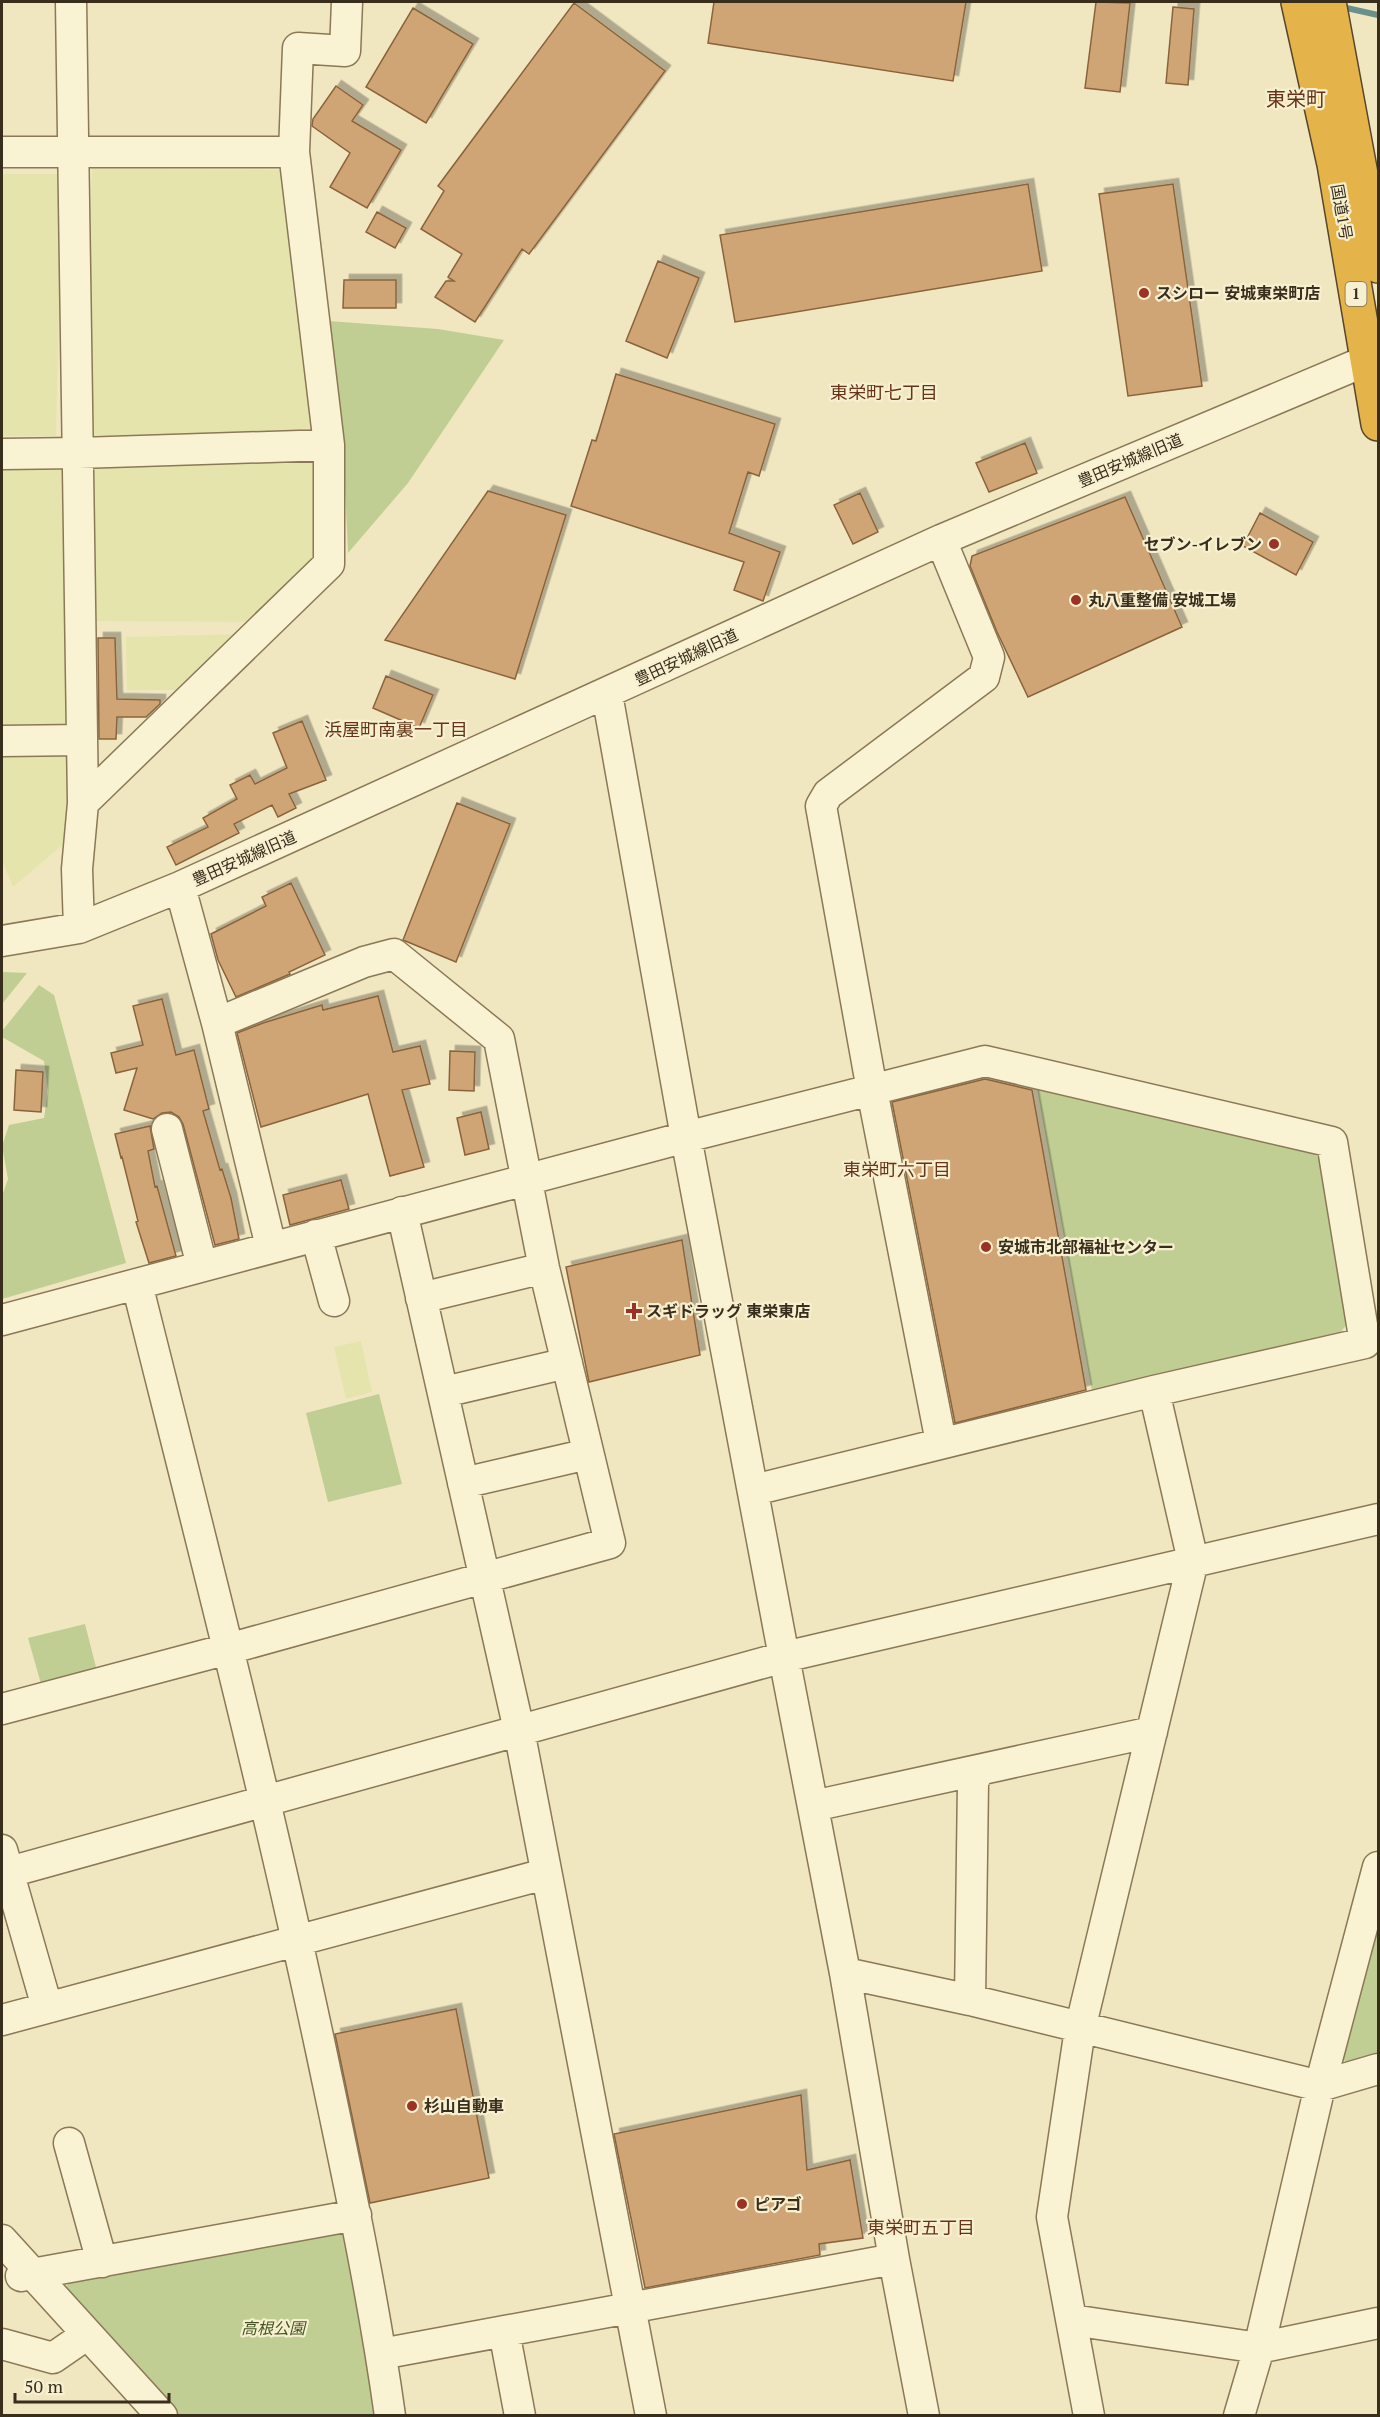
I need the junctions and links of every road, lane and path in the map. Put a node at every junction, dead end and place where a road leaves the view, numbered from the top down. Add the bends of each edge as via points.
1 (71, 2) edge
2 (347, 2) edge
3 (1298, 2) edge
4 (1329, 2) edge
5 (2, 152) edge
6 (72, 152) junction
7 (294, 152) junction
8 (1348, 167) junction
9 (1378, 266) edge
10 (1368, 360) junction
11 (1378, 424) edge
12 (329, 445) junction
13 (2, 453) edge
14 (79, 453) junction
15 (941, 540) junction
16 (606, 694) junction
17 (82, 740) junction
18 (2, 741) edge
19 (83, 803) junction
20 (180, 887) junction
21 (79, 928) junction
22 (2, 941) edge
23 (217, 1023) junction
24 (872, 1090) junction
25 (167, 1129) dead end
26 (686, 1137) junction
27 (527, 1179) junction
28 (402, 1212) junction
29 (316, 1235) junction
30 (271, 1247) junction
31 (202, 1266) junction
32 (544, 1268) junction
33 (137, 1284) junction
34 (421, 1298) junction
35 (334, 1301) dead end
36 (2, 1320) edge
37 (567, 1363) junction
38 (1154, 1390) junction
39 (444, 1392) junction
40 (941, 1442) junction
41 (588, 1454) junction
42 (463, 1483) junction
43 (754, 1490) junction
44 (1378, 1519) edge
45 (1193, 1561) junction
46 (485, 1579) junction
47 (228, 1649) junction
48 (784, 1657) junction
49 (2, 1709) edge
50 (519, 1730) junction
51 (1152, 1732) junction
52 (979, 1770) junction
53 (266, 1800) junction
54 (813, 1806) junction
55 (3, 1866) edge
56 (1378, 1866) edge
57 (545, 1874) junction
58 (298, 1940) junction
59 (845, 1973) junction
60 (970, 2001) junction
61 (47, 2007) junction
62 (2, 2020) edge
63 (1080, 2029) junction
64 (1378, 2069) edge
65 (1320, 2086) junction
66 (69, 2144) dead end
67 (356, 2215) junction
68 (2, 2240) edge
69 (894, 2259) junction
70 (102, 2262) junction
71 (18, 2268) edge
72 (631, 2307) junction
73 (1072, 2320) junction
74 (1378, 2323) edge
75 (504, 2331) junction
76 (79, 2340) junction
77 (2, 2344) edge
78 (1259, 2348) junction
79 (381, 2354) junction
80 (147, 2415) edge
81 (162, 2415) edge
82 (390, 2415) edge
83 (520, 2415) edge
84 (651, 2415) edge
85 (924, 2415) edge
86 (1089, 2415) edge
87 (1239, 2415) edge

1 - 6 street
2 - 7 street via 345,51 298,48
3 - 8 highway, 国道1号 / 1
4 - 8 highway, 国道1号 / 1
5 - 6 street
6 - 7 street
6 - 14 street
7 - 12 street
8 - 9 highway, 国道1号 / 1
8 - 10 highway, 国道1号 / 1
10 - 11 highway, 国道1号 / 1
10 - 15 street, 豊田安城線旧道
12 - 14 street
12 - 19 street via 329,564
13 - 14 street
14 - 17 street
15 - 16 street, 豊田安城線旧道
15 - 24 street via 989,657 984,677 828,794 820,806
16 - 20 street, 豊田安城線旧道
16 - 26 street
17 - 18 street
17 - 19 street
19 - 21 street via 77,869
20 - 21 street, 豊田安城線旧道
20 - 23 street
21 - 22 street, 豊田安城線旧道
23 - 27 street via 364,962 394,954 499,1039
23 - 30 street
24 - 26 street
24 - 38 street via 986,1061 1332,1142 1365,1343
24 - 40 street
25 - 31 street
26 - 27 street
26 - 43 street
27 - 28 street
27 - 32 street
28 - 29 street
28 - 34 street
29 - 30 street
29 - 35 street
30 - 31 street
31 - 33 street
32 - 34 street
32 - 37 street
33 - 36 street
33 - 47 street
34 - 39 street
37 - 39 street
37 - 41 street
38 - 40 street
38 - 45 street
39 - 42 street
40 - 43 street
41 - 42 street
41 - 46 street via 610,1543
42 - 46 street
43 - 48 street
44 - 45 street
45 - 48 street
45 - 51 street
46 - 47 street
46 - 50 street
47 - 49 street
47 - 53 street
48 - 50 street
48 - 54 street
50 - 53 street
50 - 57 street
51 - 52 street
51 - 63 street
52 - 54 street
52 - 60 street via 973,1782
53 - 55 street
53 - 58 street
54 - 59 street
55 - 61 street
56 - 65 street
57 - 58 street
57 - 72 street
58 - 61 street
58 - 67 street
59 - 60 street
59 - 69 street
60 - 63 street
61 - 62 street
63 - 65 street
63 - 73 street via 1052,2217
64 - 65 street
65 - 78 street
66 - 70 street
67 - 70 street
67 - 79 street
68 - 71 street
69 - 72 street
69 - 85 street
70 - 71 street
71 - 76 street
71 - 81 street
72 - 75 street
72 - 84 street
73 - 78 street
73 - 86 street
74 - 78 street
75 - 79 street
75 - 83 street
76 - 77 street via 53,2358
76 - 80 street
78 - 87 street
79 - 82 street

